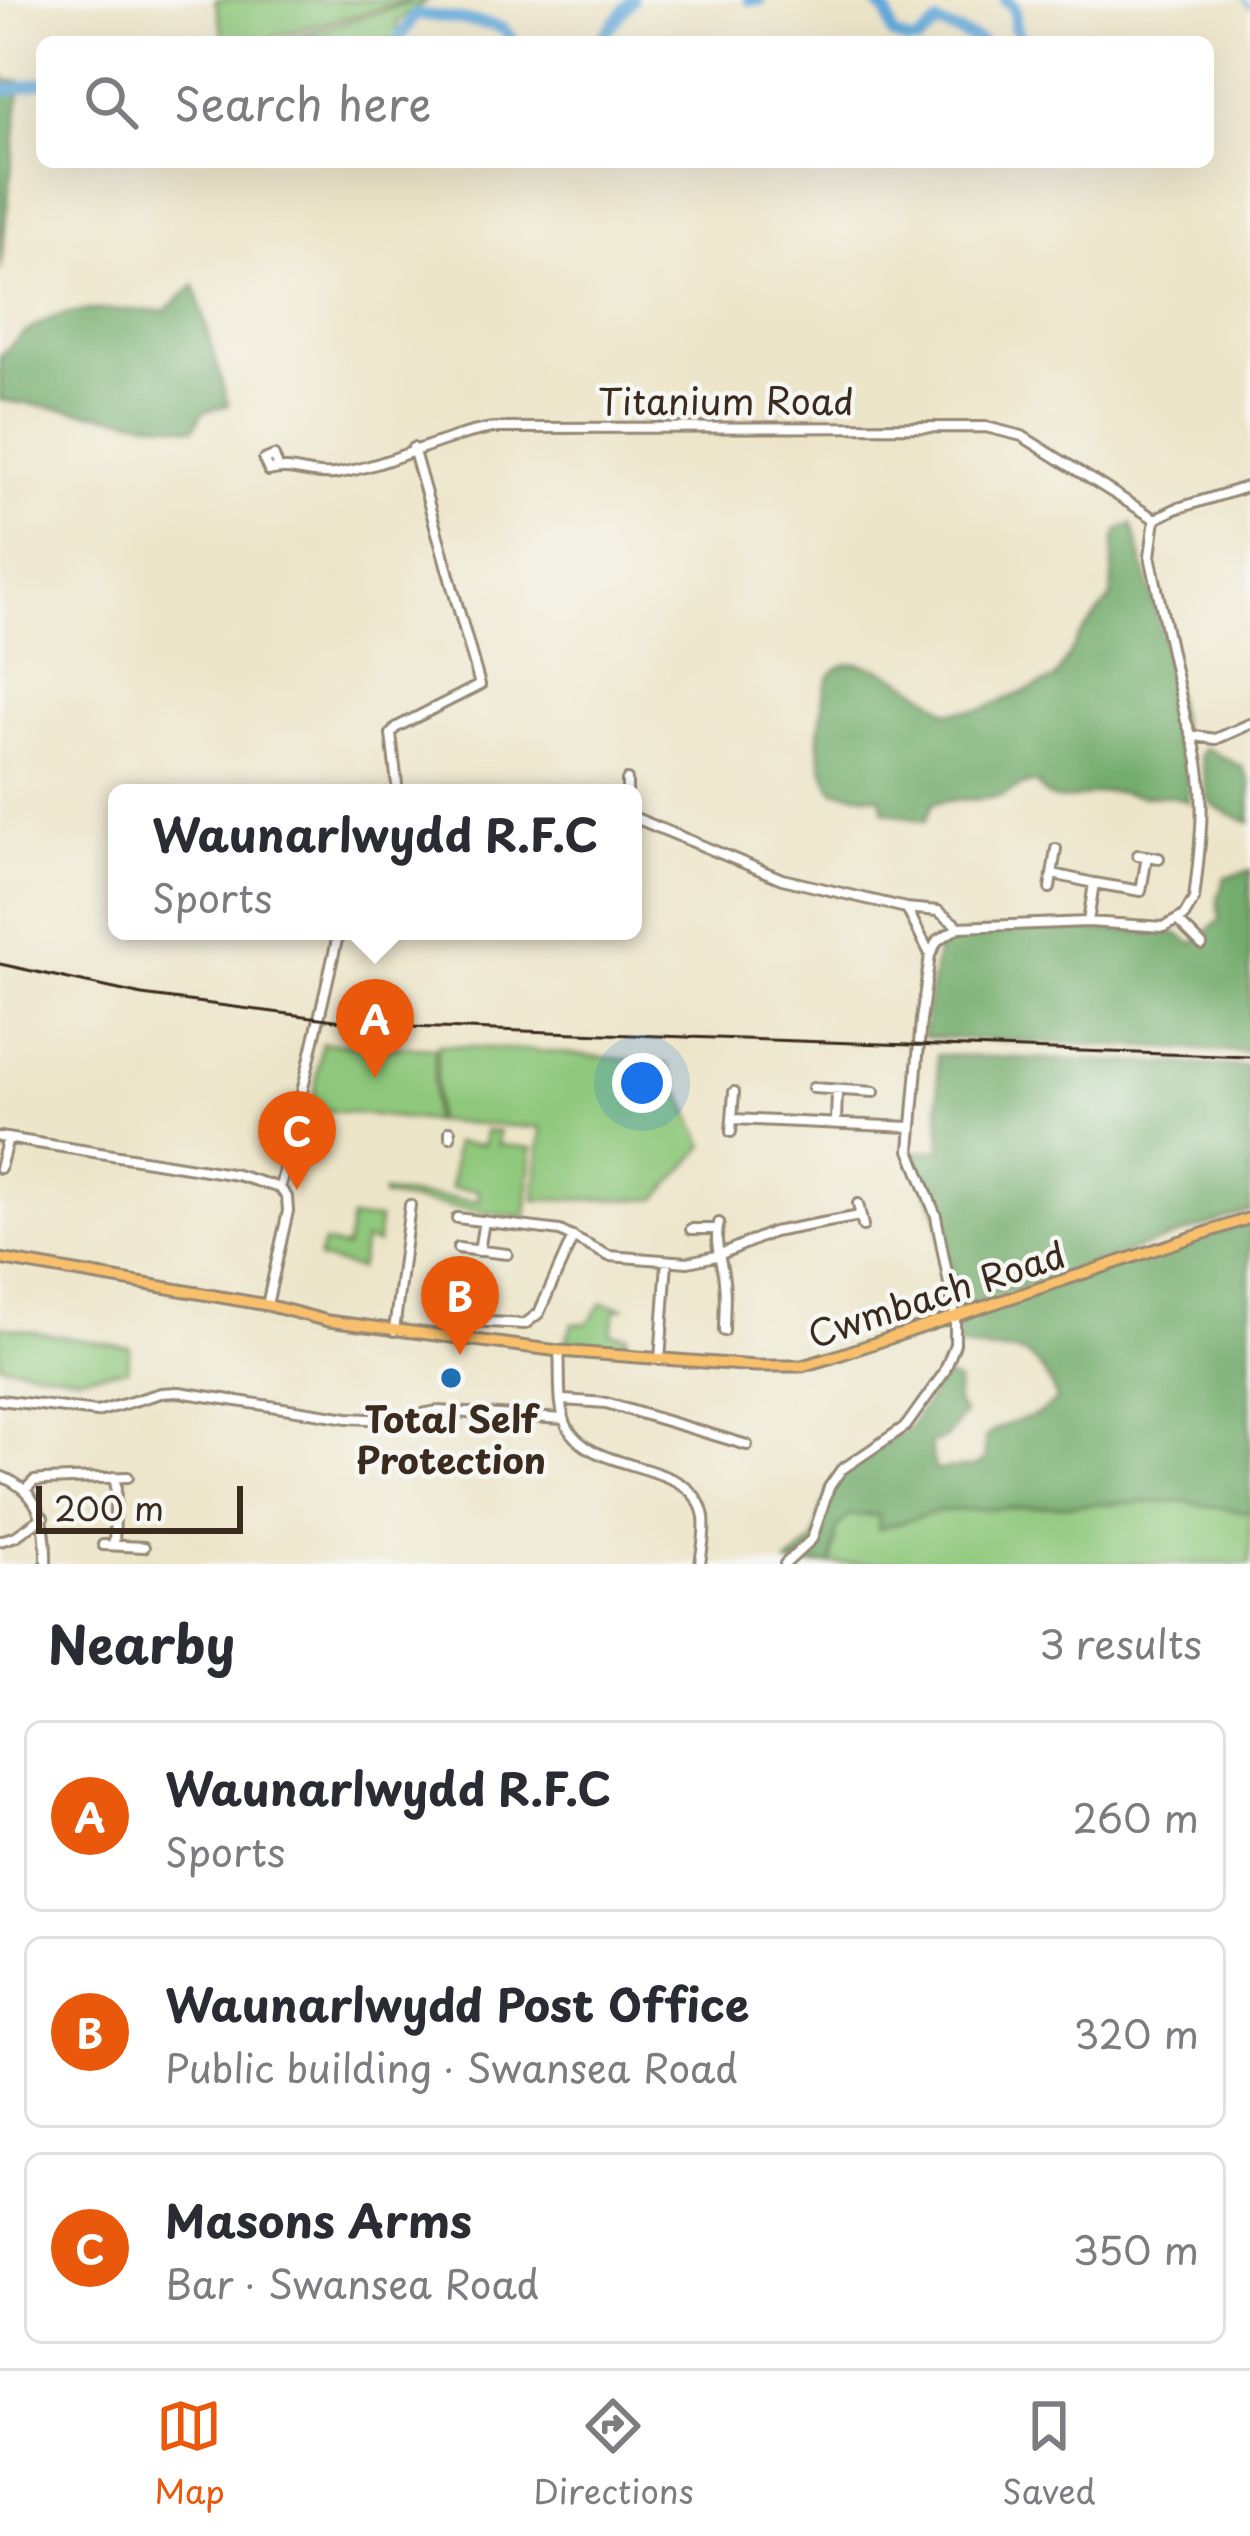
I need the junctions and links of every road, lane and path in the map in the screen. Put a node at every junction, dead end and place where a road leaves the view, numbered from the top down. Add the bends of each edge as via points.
1 (413, 448) junction
2 (278, 467) dead end
3 (1250, 486) edge
4 (1155, 519) junction
5 (1250, 724) edge
6 (1194, 735) junction
7 (627, 780) dead end
8 (397, 784) edge
9 (627, 784) edge
10 (642, 821) edge
11 (1056, 849) dead end
12 (1159, 859) dead end
13 (1053, 874) junction
14 (1094, 883) junction
15 (1049, 888) dead end
16 (906, 908) junction
17 (1178, 921) junction
18 (1088, 922) junction
19 (959, 927) junction
20 (337, 940) edge
21 (1202, 945) dead end
22 (930, 955) junction
23 (813, 1088) dead end
24 (837, 1091) junction
25 (874, 1091) dead end
26 (734, 1092) dead end
27 (734, 1119) junction
28 (836, 1122) junction
29 (911, 1126) junction
30 (730, 1132) dead end
31 (4, 1138) edge
32 (0, 1168) edge
33 (280, 1188) junction
34 (858, 1204) dead end
35 (407, 1210) dead end
36 (458, 1217) dead end
37 (1250, 1218) edge
38 (484, 1220) junction
39 (691, 1228) dead end
40 (573, 1238) junction
41 (458, 1248) dead end
42 (479, 1251) junction
43 (507, 1254) dead end
44 (716, 1256) junction
45 (0, 1258) edge
46 (667, 1262) junction
47 (476, 1291) dead end
48 (266, 1305) junction
49 (956, 1315) junction
50 (454, 1320) dead end
51 (471, 1322) junction
52 (727, 1326) dead end
53 (394, 1330) junction
54 (559, 1351) junction
55 (660, 1360) junction
56 (0, 1400) edge
57 (564, 1400) junction
58 (564, 1420) junction
59 (742, 1441) dead end
60 (0, 1476) edge
61 (113, 1477) junction
62 (128, 1477) dead end
63 (25, 1490) junction
64 (43, 1517) junction
65 (0, 1541) edge
66 (144, 1547) dead end
67 (46, 1564) edge
68 (700, 1564) edge
69 (785, 1564) edge

1 - 2 street, Titanium Road via 332,474
1 - 4 street, Titanium Road via 492,428 986,427 1022,436
1 - 8 street via 480,685 391,734
3 - 4 street
4 - 6 street via 1151,563
5 - 6 street via 1216,739
6 - 17 street via 1202,794 1198,866 1194,899
7 - 9 street
10 - 16 street via 782,879
11 - 13 street
12 - 14 street via 1142,855 1145,892
13 - 14 street
13 - 15 street
14 - 18 street
16 - 19 street via 938,911
16 - 22 street
17 - 18 street via 1155,928
17 - 21 street
18 - 19 street
19 - 22 street
20 - 33 street
22 - 29 street
23 - 24 street
24 - 25 street
24 - 28 street
26 - 27 street
27 - 28 street
27 - 30 street
28 - 29 street
29 - 49 street via 910,1150 936,1216
31 - 32 street
31 - 33 street
33 - 48 street via 288,1211
34 - 44 street via 862,1221 773,1232
35 - 53 street
36 - 38 street
37 - 49 main road, Cwmbach Road
38 - 40 street
38 - 42 street
39 - 44 street via 717,1226
40 - 46 street via 609,1256
40 - 51 street via 539,1313 513,1326
41 - 42 street
42 - 43 street
44 - 46 street
44 - 52 street
45 - 48 main road, Cwmbach Road
46 - 55 street
47 - 51 street
48 - 53 main road, Cwmbach Road
49 - 55 main road, Cwmbach Road via 802,1366
49 - 69 street via 952,1358 922,1407 842,1470 820,1506 812,1540
50 - 51 street
53 - 54 main road, Cwmbach Road
54 - 55 main road, Cwmbach Road
54 - 57 street
56 - 58 street via 97,1412 179,1392 348,1418 437,1411
57 - 58 street
57 - 59 street via 606,1403
58 - 68 street via 585,1447 652,1470 691,1494 704,1517
60 - 63 street
61 - 62 street
61 - 63 street via 34,1481
61 - 66 street via 109,1545
63 - 64 street
64 - 65 street
64 - 67 street

